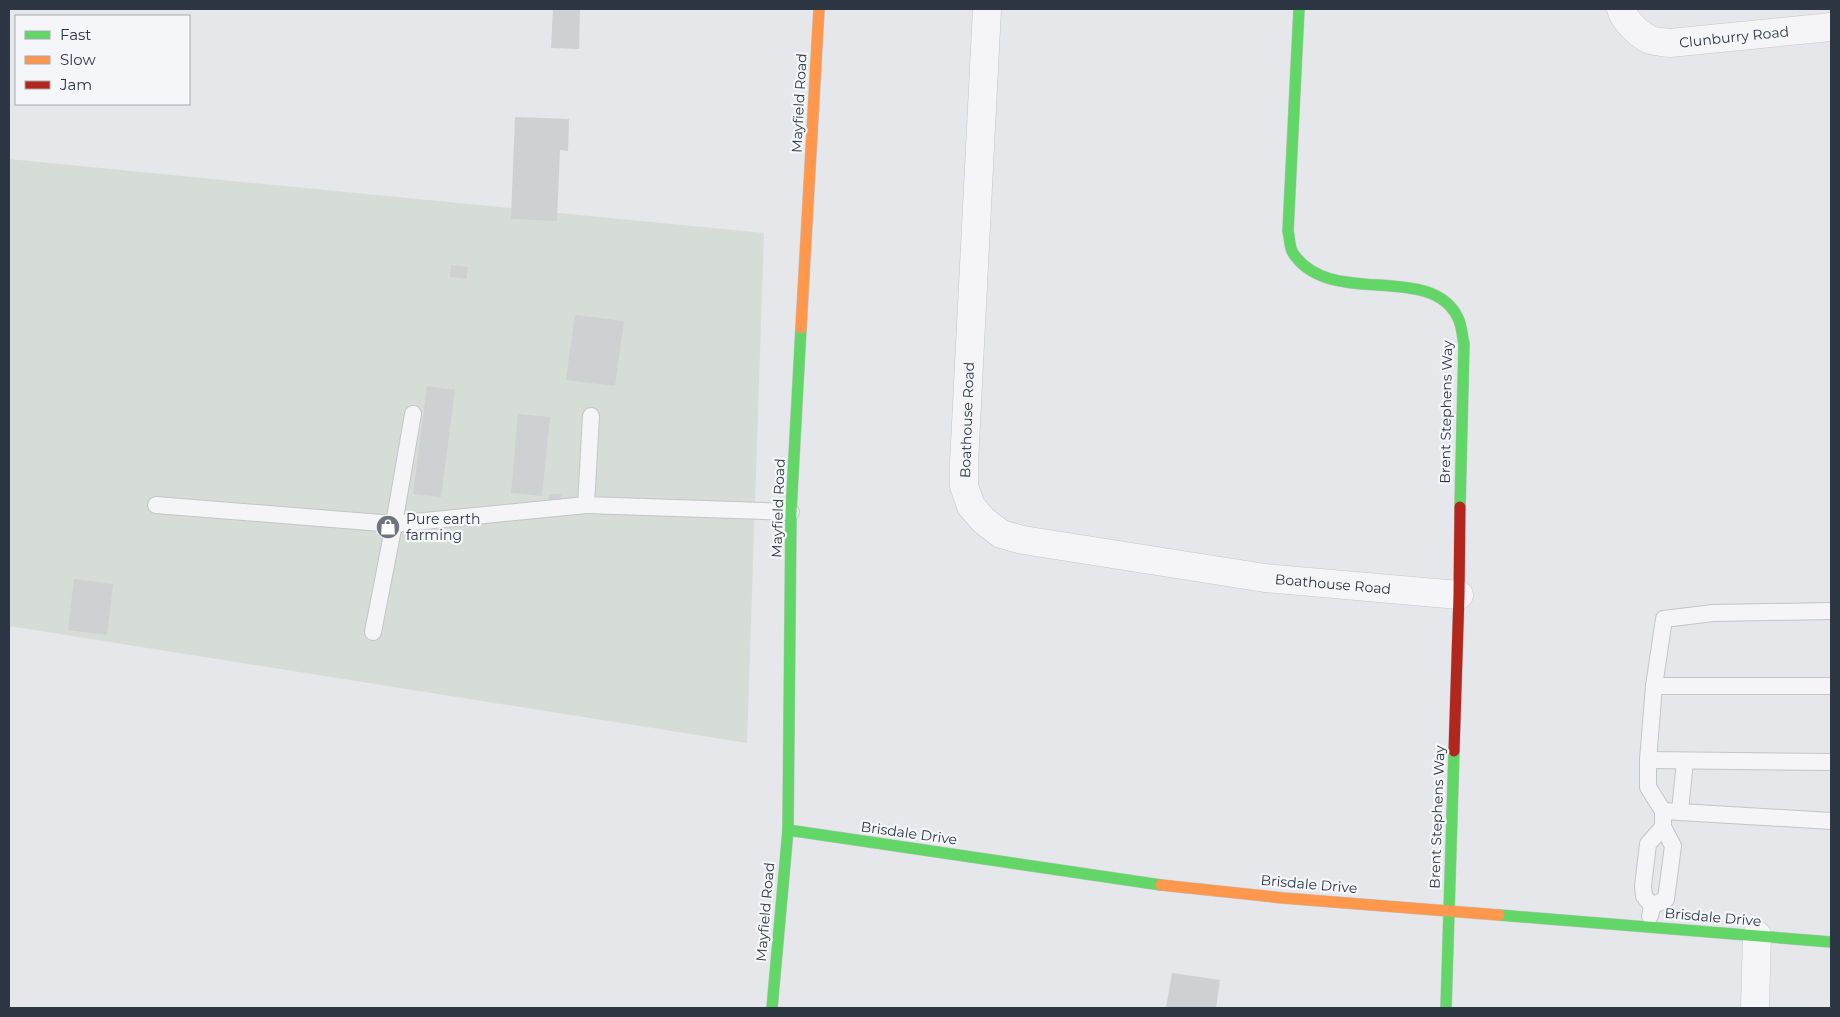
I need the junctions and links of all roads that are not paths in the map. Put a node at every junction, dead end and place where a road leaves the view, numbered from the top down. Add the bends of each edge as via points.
1 (819, 9) edge
2 (986, 9) edge
3 (1299, 9) edge
4 (1621, 9) edge
5 (1831, 27) edge
6 (413, 414) dead end
7 (591, 416) dead end
8 (156, 505) dead end
9 (586, 505) junction
10 (791, 512) junction
11 (394, 524) junction
12 (1459, 595) junction
13 (1831, 611) edge
14 (373, 632) dead end
15 (1654, 686) junction
16 (1831, 686) edge
17 (1648, 760) junction
18 (1685, 761) junction
19 (1831, 762) edge
20 (1663, 811) junction
21 (1680, 811) junction
22 (1831, 821) edge
23 (1663, 828) junction
24 (788, 830) junction
25 (1652, 906) junction
26 (1449, 910) junction
27 (1648, 926) junction
28 (1757, 935) junction
29 (1831, 942) edge
30 (772, 1008) edge
31 (1446, 1008) edge
32 (1755, 1008) edge

1 - 10 street, Mayfield Road
2 - 12 street, Boathouse Road via 964,463 964,486 971,506 1001,534 1023,540 1265,578
3 - 12 street, Brent Stephens Way via 1288,231 1293,252 1306,270 1325,278 1427,290 1445,300 1457,314 1462,328
4 - 5 street, Clunburry Road via 1634,27 1650,40 1670,43
6 - 11 lane
7 - 9 lane
8 - 11 lane
9 - 10 lane
9 - 11 lane
10 - 24 street, Mayfield Road
11 - 14 lane
12 - 26 street, Brent Stephens Way
13 - 15 lane via 1713,613 1664,619
15 - 16 lane
15 - 17 lane
17 - 18 lane
17 - 20 lane via 1648,787
18 - 19 lane
18 - 21 lane
20 - 21 lane
20 - 23 lane
21 - 22 lane
23 - 25 lane via 1648,844 1643,886 1644,896
23 - 25 lane via 1673,846 1668,888 1666,899
24 - 26 street, Brisdale Drive via 1151,884
24 - 30 street, Mayfield Road
25 - 27 lane
26 - 27 street, Brisdale Drive
26 - 31 street, Brent Stephens Way
27 - 28 street, Brisdale Drive
28 - 29 street, Brisdale Drive
28 - 32 street

